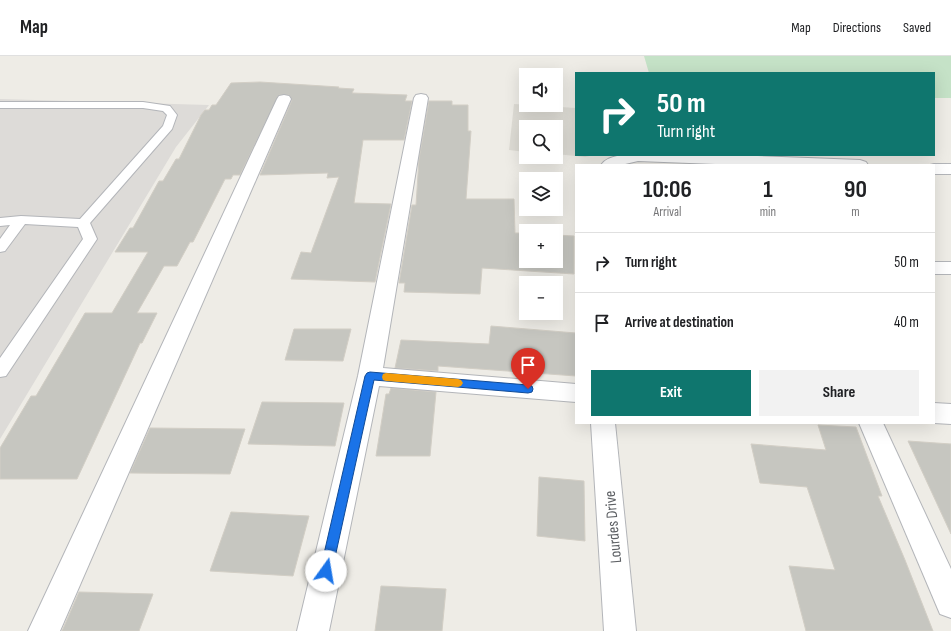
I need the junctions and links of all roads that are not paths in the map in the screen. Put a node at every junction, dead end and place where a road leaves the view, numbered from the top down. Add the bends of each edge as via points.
1 (421, 98) dead end
2 (284, 99) dead end
3 (0, 105) edge
4 (638, 156) edge
5 (638, 156) edge
6 (611, 164) edge
7 (835, 164) edge
8 (935, 169) edge
9 (951, 170) edge
10 (21, 220) junction
11 (0, 222) edge
12 (83, 223) junction
13 (0, 248) edge
14 (935, 268) edge
15 (951, 268) edge
16 (0, 371) edge
17 (370, 376) junction
18 (575, 393) edge
19 (935, 413) edge
20 (951, 414) edge
21 (603, 424) edge
22 (871, 424) edge
23 (951, 603) edge
24 (44, 631) edge
25 (313, 631) edge
26 (620, 631) edge

1 - 17 street
2 - 24 street
3 - 12 lane via 143,105 166,108 172,115 168,128
4 - 6 street
5 - 7 street
8 - 9 street
10 - 11 lane
10 - 12 lane
10 - 13 lane
12 - 16 lane via 90,239
14 - 15 street
17 - 18 street
17 - 25 street
19 - 20 street
21 - 26 street, Lourdes Drive
22 - 23 street

